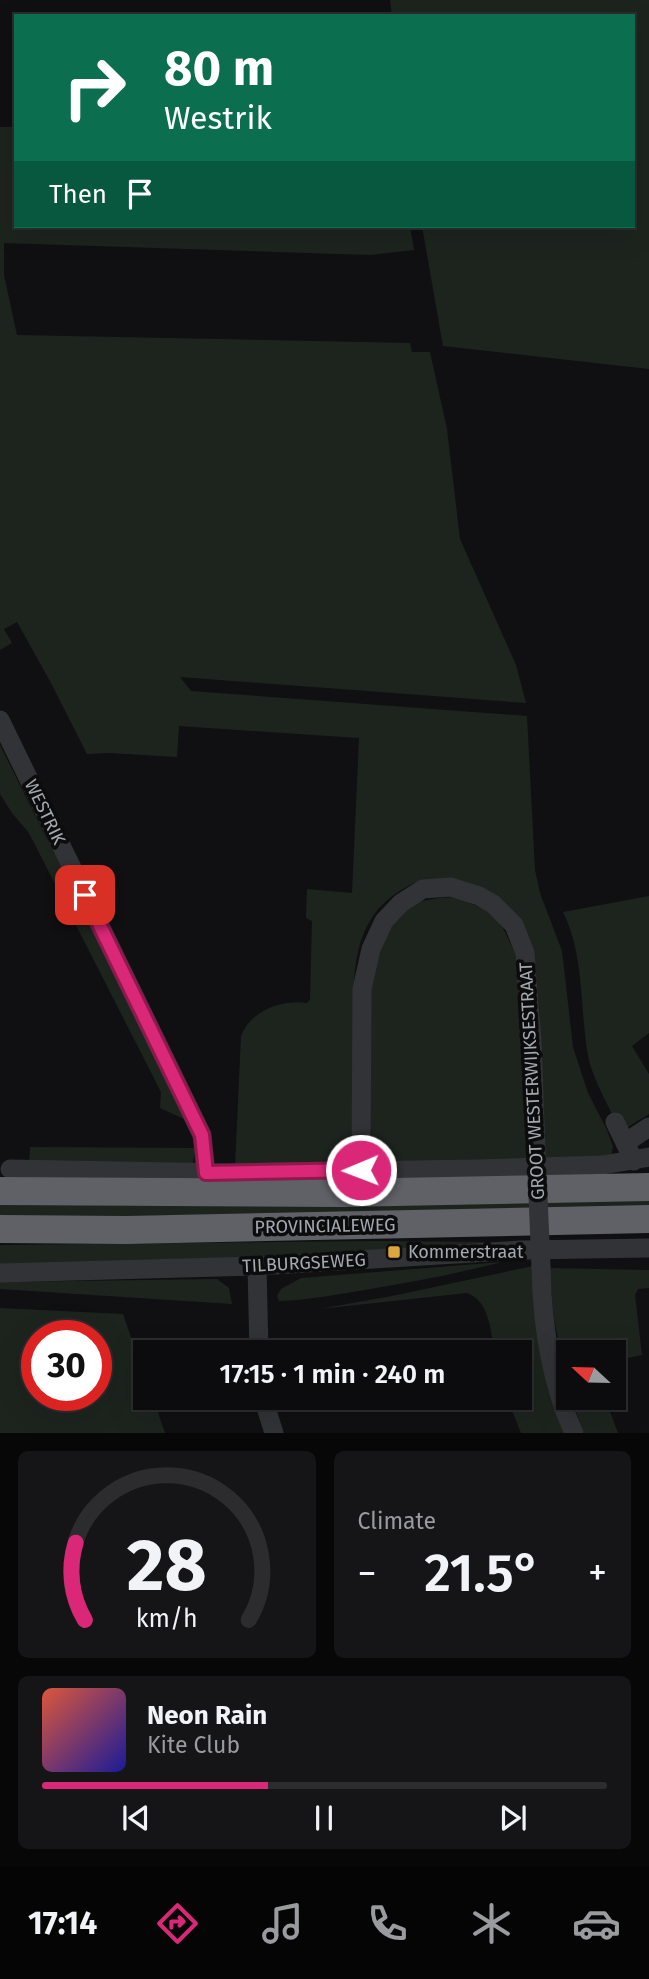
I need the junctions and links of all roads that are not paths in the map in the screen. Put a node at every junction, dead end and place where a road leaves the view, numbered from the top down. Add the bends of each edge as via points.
1 (0, 720) edge
2 (615, 1122) dead end
3 (649, 1128) edge
4 (625, 1143) junction
5 (642, 1159) edge
6 (361, 1170) junction
7 (206, 1173) junction
8 (5, 1180) edge
9 (649, 1187) edge
10 (649, 1219) edge
11 (0, 1229) edge
12 (649, 1248) edge
13 (257, 1266) junction
14 (0, 1273) edge
15 (259, 1340) edge
16 (267, 1410) edge
17 (274, 1433) edge
18 (574, 1433) edge

1 - 7 street, WESTRIK via 202,1135
2 - 4 street
3 - 4 street
4 - 5 street
5 - 6 street via 603,1166
6 - 7 street
6 - 18 street, GROOT WESTERWIJKSESTRAAT, bridge via 362,989 370,949 384,921 423,889 451,887 479,896 514,925 525,953 542,1305 554,1369
7 - 8 street
8 - 9 highway, PROVINCIALEWEG via 343,1193
10 - 11 highway, PROVINCIALEWEG
12 - 13 street, TILBURGSEWEG via 522,1250
13 - 14 street, TILBURGSEWEG
13 - 15 street
16 - 17 street

